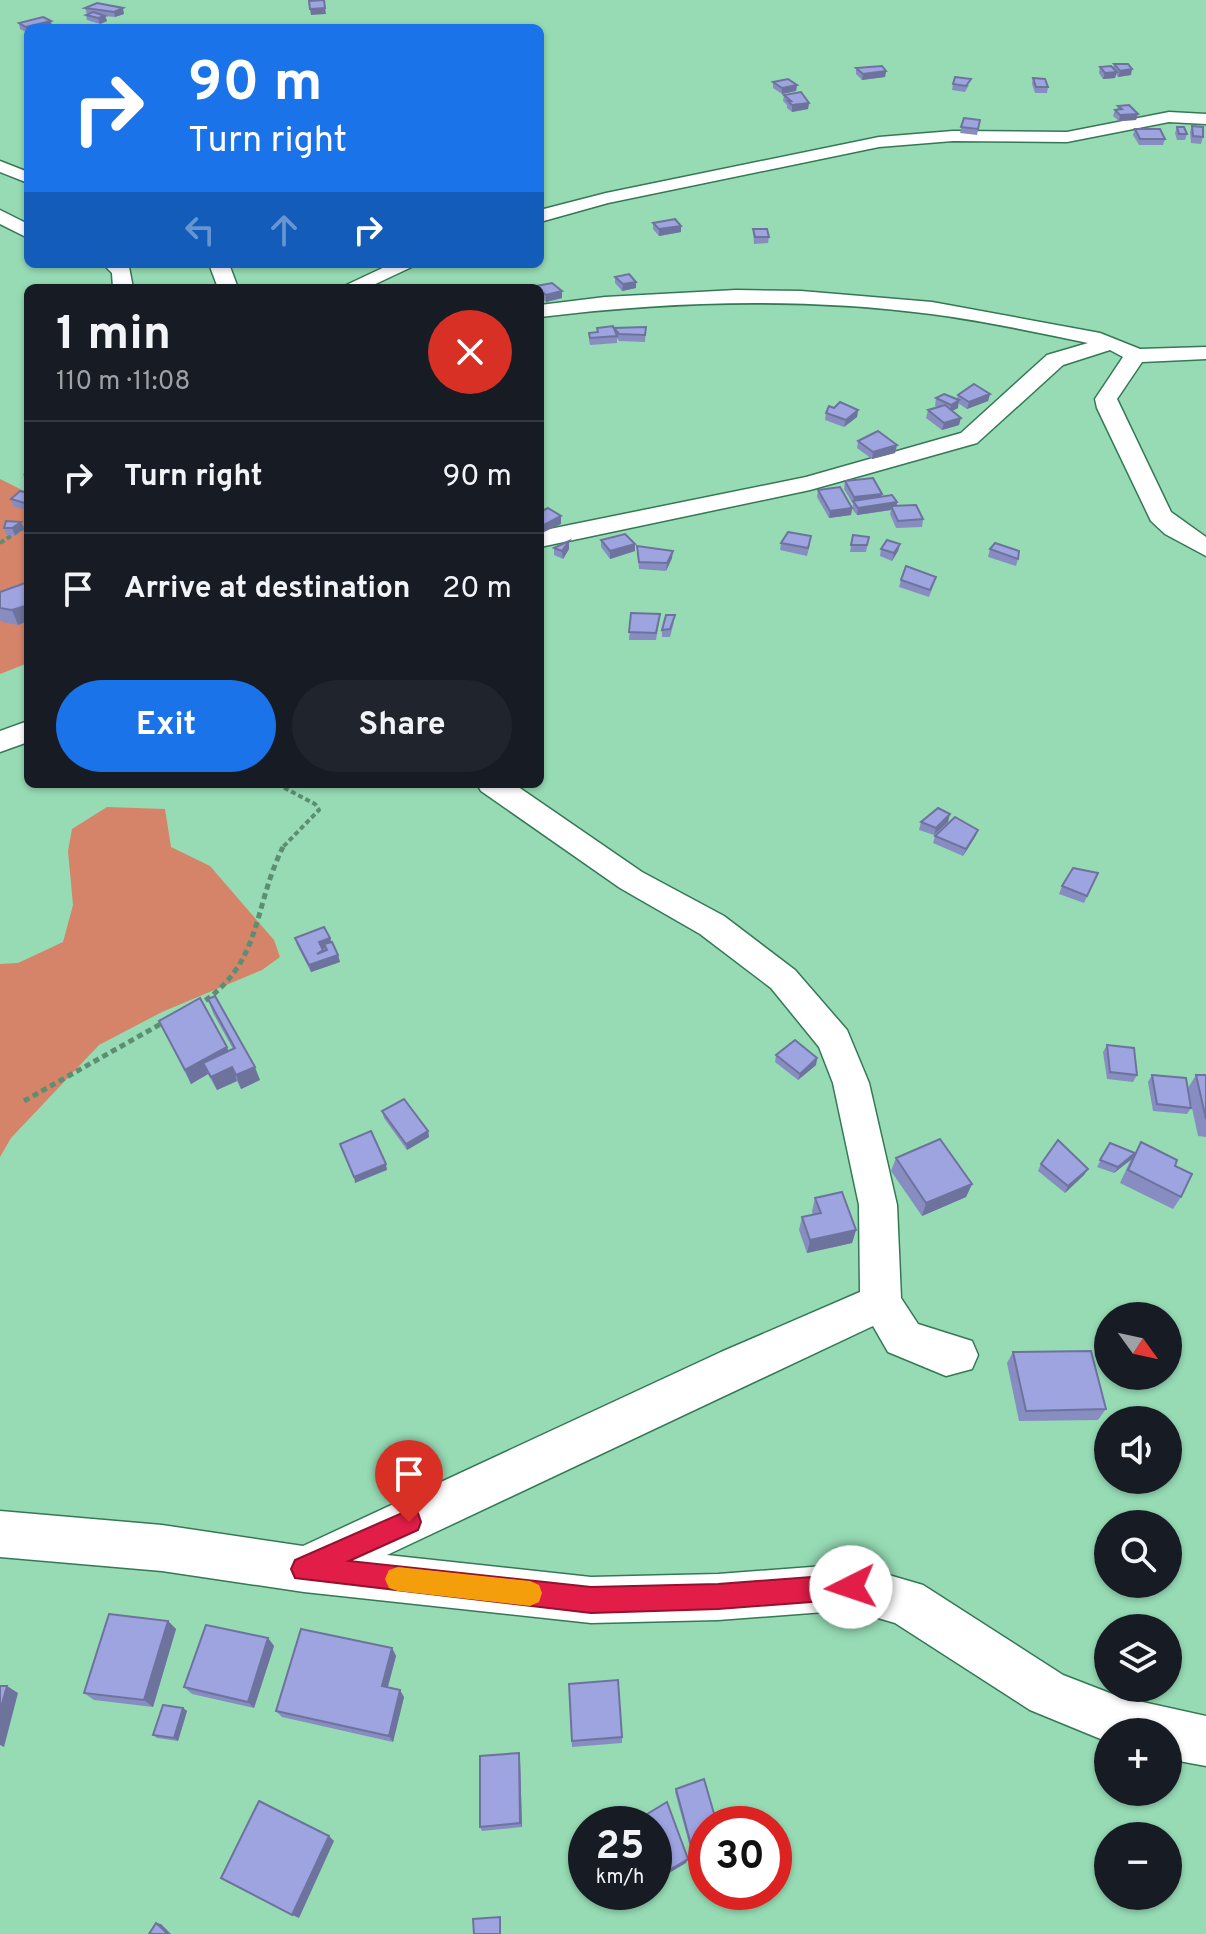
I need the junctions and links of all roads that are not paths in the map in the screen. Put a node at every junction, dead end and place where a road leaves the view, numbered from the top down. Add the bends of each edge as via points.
1 (1206, 119) edge
2 (0, 166) edge
3 (24, 176) edge
4 (544, 215) edge
5 (0, 216) edge
6 (24, 230) edge
7 (398, 268) edge
8 (360, 284) edge
9 (544, 310) edge
10 (1110, 343) junction
11 (1206, 353) edge
12 (1135, 356) junction
13 (544, 538) edge
14 (1206, 548) edge
15 (24, 733) edge
16 (0, 742) edge
17 (498, 788) edge
18 (881, 1303) junction
19 (957, 1355) dead end
20 (0, 1534) edge
21 (304, 1569) junction
22 (1110, 1718) edge
23 (1182, 1737) edge
24 (1206, 1741) edge

1 - 4 street via 1169,117 1067,137 953,136 879,142
2 - 3 street
5 - 6 street
7 - 8 street
9 - 10 street via 721,294 785,295 1017,323
10 - 12 street
10 - 13 street via 1055,360 969,438 810,483
11 - 12 street
12 - 14 street via 1106,399 1108,408 1160,516
15 - 16 street
17 - 18 street via 631,880 712,925 783,979 834,1040 851,1083 878,1205
18 - 19 street via 903,1338 946,1356
18 - 21 street
20 - 21 street via 162,1548
21 - 22 street via 591,1600 851,1587 906,1602 1047,1693
23 - 24 street

